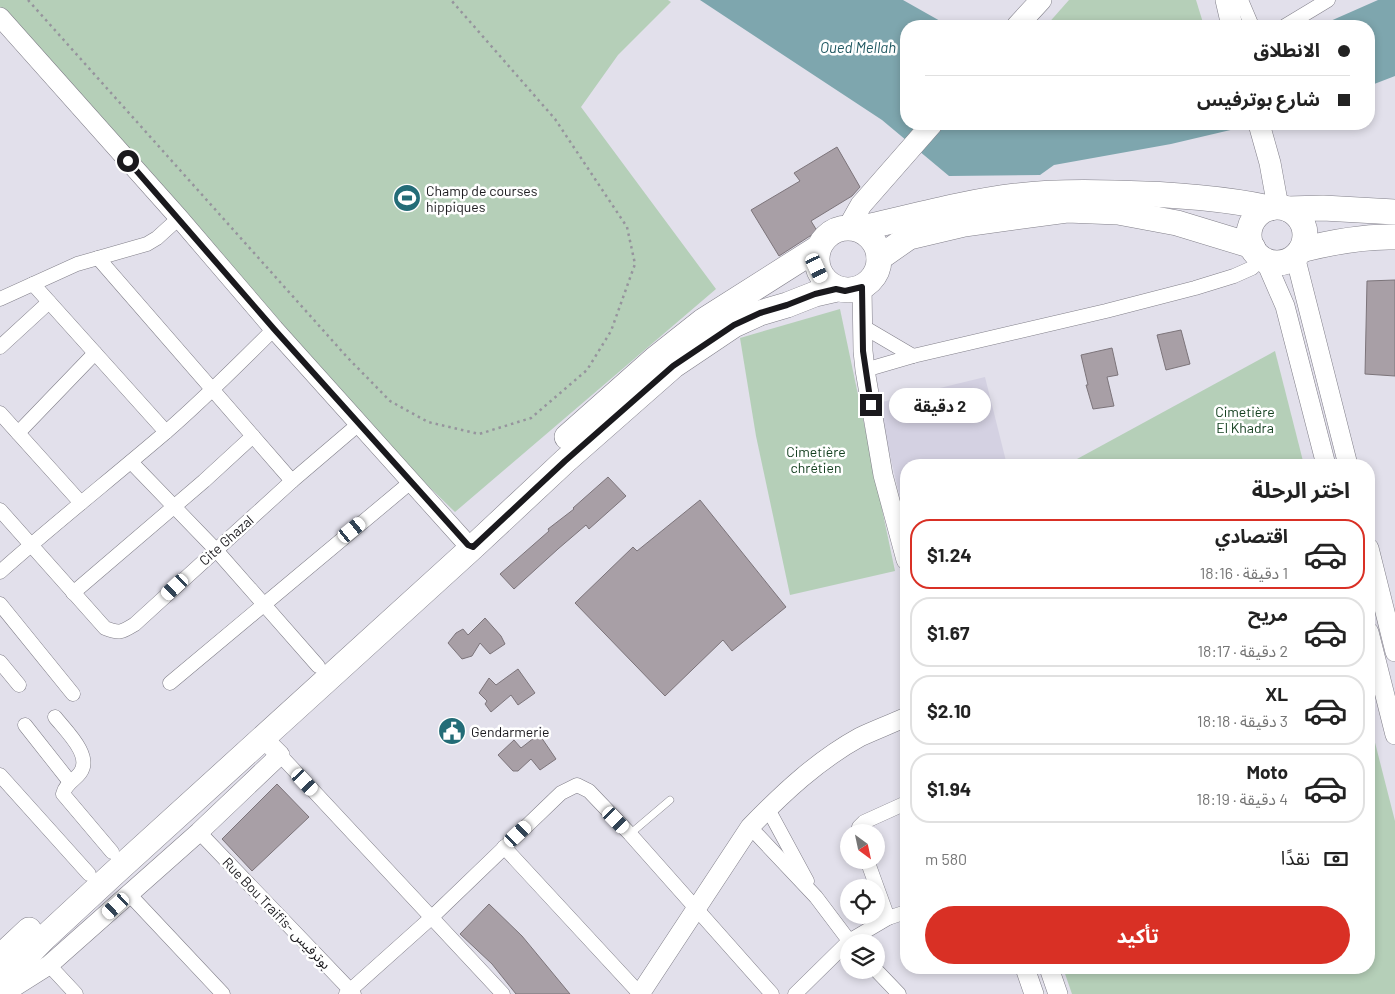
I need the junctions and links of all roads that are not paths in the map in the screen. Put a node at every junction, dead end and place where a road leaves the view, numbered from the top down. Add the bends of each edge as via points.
1 (1041, 0) edge
2 (1226, 0) edge
3 (1241, 0) edge
4 (1328, 0) edge
5 (0, 17) edge
6 (1023, 20) edge
7 (1231, 20) edge
8 (1249, 20) edge
9 (1296, 20) edge
10 (927, 130) edge
11 (1261, 130) edge
12 (1278, 208) junction
13 (1395, 212) edge
14 (179, 218) junction
15 (854, 229) junction
16 (1395, 237) edge
17 (818, 248) junction
18 (1298, 253) junction
19 (1260, 255) junction
20 (98, 258) junction
21 (879, 258) junction
22 (33, 284) junction
23 (862, 287) junction
24 (836, 289) junction
25 (0, 299) edge
26 (49, 302) junction
27 (862, 326) junction
28 (274, 329) junction
29 (0, 347) edge
30 (95, 353) junction
31 (913, 356) junction
32 (865, 370) junction
33 (212, 390) junction
34 (0, 413) edge
35 (360, 423) junction
36 (166, 432) junction
37 (18, 433) junction
38 (253, 436) junction
39 (1324, 459) edge
40 (1347, 459) edge
41 (131, 462) junction
42 (292, 481) junction
43 (412, 481) junction
44 (81, 503) junction
45 (174, 506) junction
46 (0, 510) edge
47 (900, 538) edge
48 (467, 541) junction
49 (30, 545) junction
50 (216, 550) junction
51 (0, 572) edge
52 (1375, 572) edge
53 (73, 593) junction
54 (0, 604) edge
55 (263, 604) junction
56 (1375, 649) edge
57 (1395, 652) edge
58 (0, 662) edge
59 (318, 666) junction
60 (170, 683) dead end
61 (19, 685) dead end
62 (1390, 692) edge
63 (73, 694) dead end
64 (55, 717) dead end
65 (900, 720) edge
66 (25, 726) dead end
67 (1395, 734) edge
68 (272, 747) junction
69 (0, 775) edge
70 (70, 782) junction
71 (670, 800) dead end
72 (900, 806) edge
73 (768, 809) junction
74 (862, 824) edge
75 (750, 828) junction
76 (199, 832) junction
77 (630, 834) junction
78 (504, 847) junction
79 (112, 852) junction
80 (870, 869) edge
81 (88, 874) junction
82 (129, 894) junction
83 (816, 897) junction
84 (696, 908) junction
85 (900, 914) edge
86 (430, 918) junction
87 (888, 918) junction
88 (844, 934) edge
89 (863, 934) edge
90 (840, 951) edge
91 (0, 957) edge
92 (49, 965) junction
93 (1027, 974) edge
94 (1051, 974) edge
95 (885, 979) edge
96 (2, 989) edge
97 (350, 993) edge
98 (76, 994) edge
99 (223, 994) edge
100 (503, 994) edge
101 (640, 994) edge
102 (772, 994) edge
103 (795, 994) edge
104 (899, 994) edge
105 (1034, 994) edge
106 (1058, 994) edge

1 - 6 main road
2 - 7 main road
3 - 8 street
4 - 9 street
5 - 14 street
10 - 15 main road via 861,205
11 - 12 main road
12 - 13 highway
12 - 15 highway via 1201,197 1066,192 1016,196
12 - 18 highway via 1297,214 1302,222 1304,241
12 - 19 highway via 1256,217 1252,224 1250,232
14 - 20 street via 148,244
14 - 28 street
15 - 17 highway via 838,229 830,233
15 - 21 highway via 868,235
16 - 18 highway via 1335,241
17 - 24 highway via 817,268 829,285
17 - 48 highway via 703,321 655,359 603,404
18 - 19 highway via 1281,262
18 - 40 street
19 - 21 highway via 1246,244 1177,223 1118,212 1067,210 964,224 909,237
19 - 31 street via 1252,268 1195,288
19 - 39 street via 1285,306
20 - 22 street
20 - 33 street
21 - 23 highway via 875,275
22 - 25 street
22 - 26 street
23 - 24 highway via 845,291
23 - 27 street
24 - 48 highway via 760,313 734,325 673,366
26 - 29 street
26 - 30 street
27 - 31 street
27 - 32 street
28 - 33 street
28 - 35 street
30 - 36 street
30 - 37 street
31 - 32 street
32 - 47 street via 883,475
33 - 36 street
33 - 38 street
34 - 37 street
35 - 42 street, Cite Ghazal
35 - 43 street
36 - 41 street
37 - 44 street
38 - 42 street
38 - 45 street
41 - 44 street
41 - 45 street
42 - 50 street, Cite Ghazal
43 - 48 street
43 - 55 street
44 - 49 street
45 - 50 street
45 - 53 street
46 - 49 street, Cite Ghazal
48 - 59 highway
48 - 68 highway
49 - 51 street
49 - 53 street, Cite Ghazal
50 - 53 street, Cite Ghazal via 123,632 105,628
50 - 55 street
52 - 57 street
54 - 63 street
55 - 59 street
55 - 60 street
56 - 62 street
58 - 61 street
59 - 79 highway
62 - 67 street
64 - 70 street via 83,754 85,764 80,774
65 - 73 street via 861,737 813,768
66 - 70 street
68 - 76 street
68 - 86 street
68 - 96 highway via 181,810 43,938 10,973
69 - 81 street
70 - 79 street via 63,794
71 - 77 lane
72 - 74 street
73 - 75 street
73 - 83 street
75 - 83 street
75 - 84 street
76 - 82 street
76 - 97 street, Rue Bou Traifis- بوترفيس
77 - 78 street via 589,792 576,786 561,793
77 - 84 street
78 - 86 street
78 - 101 street
79 - 81 highway
80 - 87 street
81 - 91 highway
82 - 92 street
82 - 99 street
83 - 88 street
84 - 101 street
84 - 102 street
85 - 87 street
86 - 97 street
86 - 100 street
87 - 89 street
90 - 103 street
92 - 96 street
92 - 98 street
93 - 105 street
94 - 106 street
95 - 104 street

